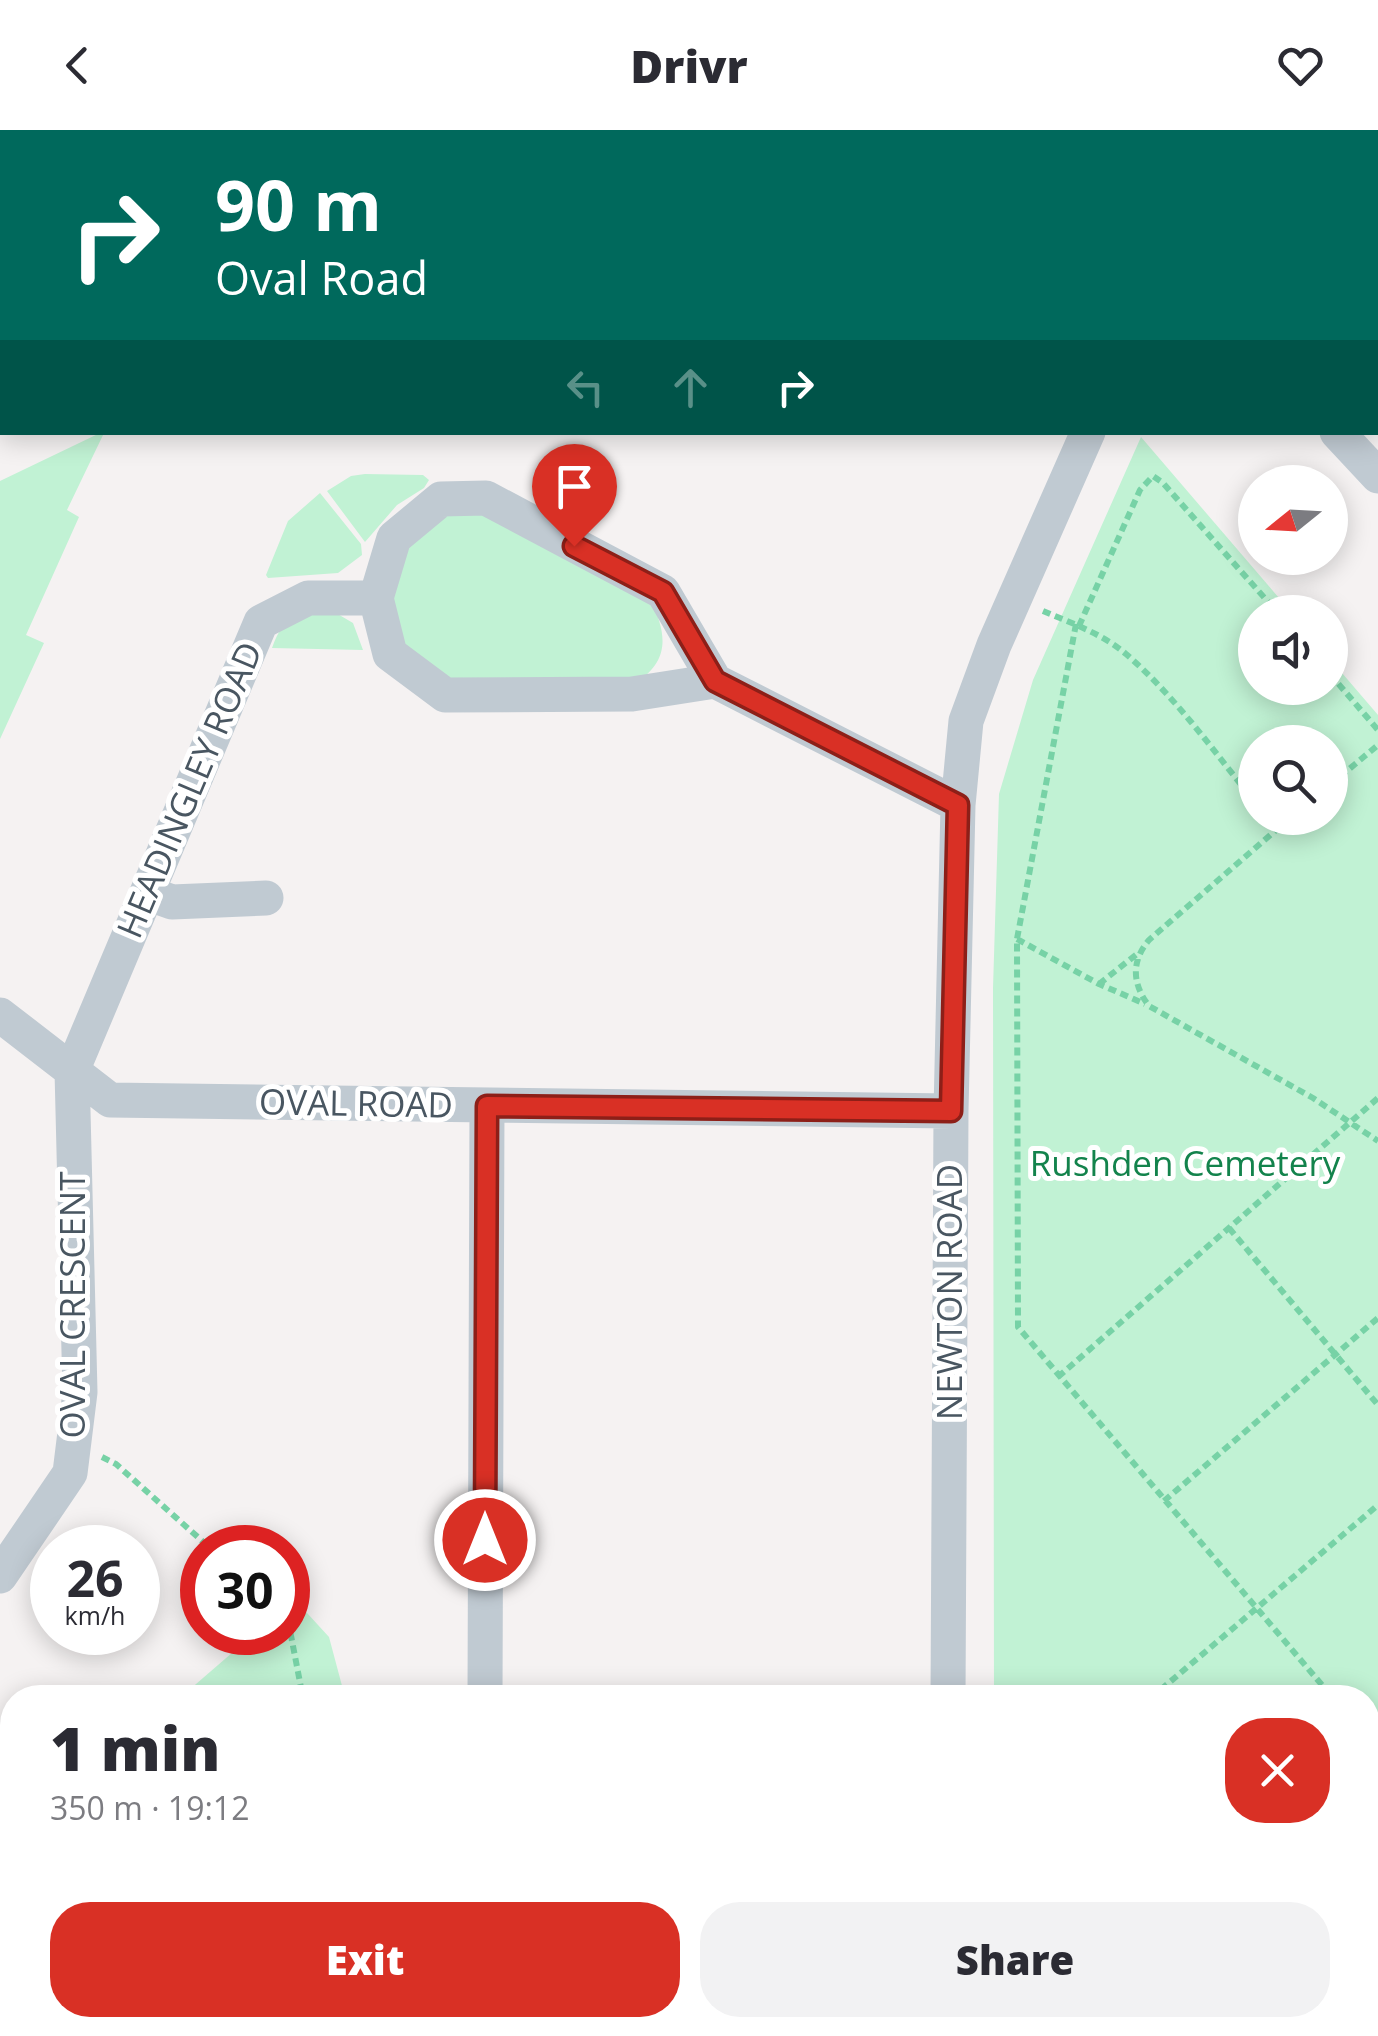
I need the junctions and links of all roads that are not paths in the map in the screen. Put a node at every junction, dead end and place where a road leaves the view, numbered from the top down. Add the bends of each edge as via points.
1 (1087, 435) edge
2 (1340, 435) edge
3 (1378, 476) edge
4 (376, 598) junction
5 (715, 681) junction
6 (958, 805) junction
7 (147, 893) junction
8 (266, 898) dead end
9 (0, 1015) edge
10 (72, 1071) junction
11 (487, 1106) junction
12 (951, 1111) junction
13 (0, 1576) edge
14 (484, 1685) edge
15 (948, 1685) edge

1 - 6 street, NEWTON ROAD via 966,721
2 - 3 street
4 - 5 street via 390,654 445,695 632,694
4 - 5 street via 394,538 441,499 486,498 663,592
4 - 7 street, HEADINGLEY ROAD via 308,598 260,622
5 - 6 street
6 - 12 street, NEWTON ROAD
7 - 8 street via 172,902
7 - 10 street, HEADINGLEY ROAD
9 - 10 street, OVAL ROAD
10 - 11 street, OVAL ROAD via 110,1100
10 - 13 street, OVAL CRESCENT via 80,1392 70,1473
11 - 12 street, OVAL ROAD
11 - 14 street
12 - 15 street, NEWTON ROAD

